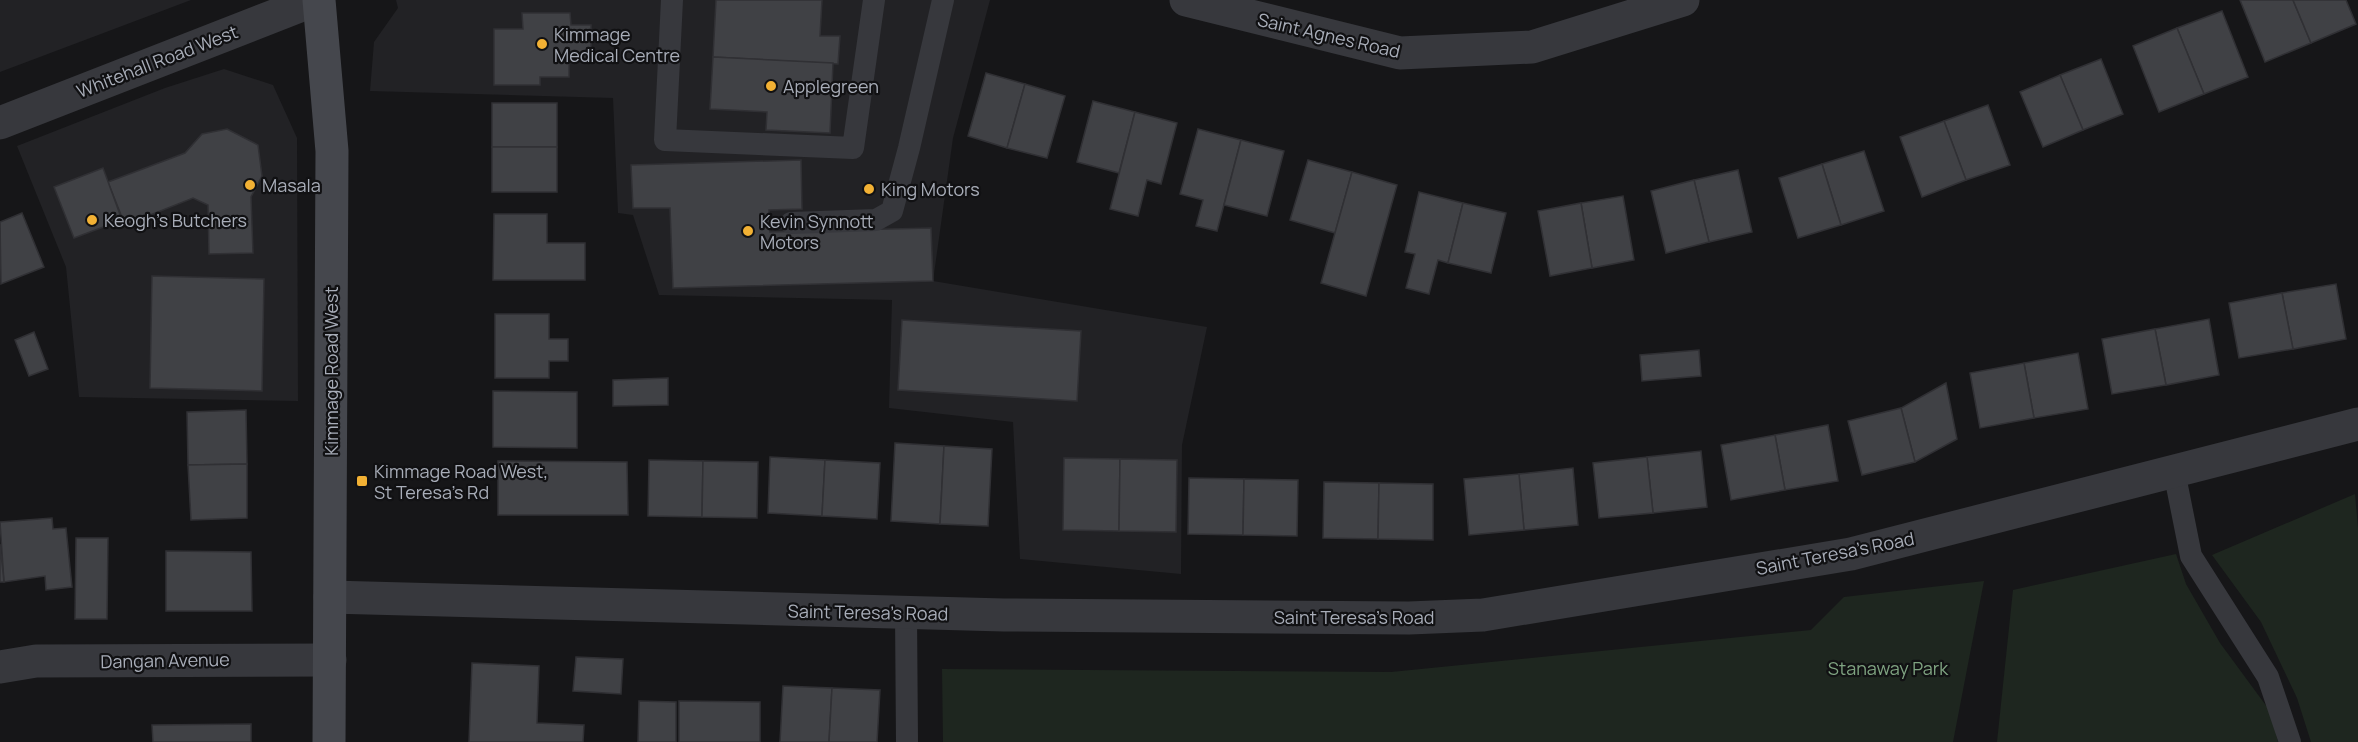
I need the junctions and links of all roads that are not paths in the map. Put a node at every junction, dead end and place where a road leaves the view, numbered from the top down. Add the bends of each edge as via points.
1 (317, 0) edge
2 (672, 0) edge
3 (874, 0) edge
4 (943, 0) edge
5 (1186, 0) edge
6 (1671, 2) edge
7 (0, 123) edge
8 (791, 223) dead end
9 (2358, 424) edge
10 (2174, 471) junction
11 (330, 597) junction
12 (906, 613) junction
13 (330, 660) junction
14 (0, 667) edge
15 (329, 742) edge
16 (907, 742) edge
17 (2290, 742) edge

1 - 7 street, Whitehall Road West
1 - 11 main road, Kimmage Road West via 332,151
2 - 3 lane via 665,140 853,148
4 - 8 lane via 892,211 876,220
5 - 6 street, Saint Agnes Road via 1400,53 1532,47
9 - 10 street, Saint Teresa's Road
10 - 12 street, Saint Teresa's Road via 1851,554 1483,615 1397,618
10 - 17 lane via 2191,556 2268,677
11 - 12 street, Saint Teresa's Road
11 - 13 main road, Kimmage Road West
12 - 16 lane
13 - 14 street, Dangan Avenue via 36,661
13 - 15 main road, Kimmage Road West

